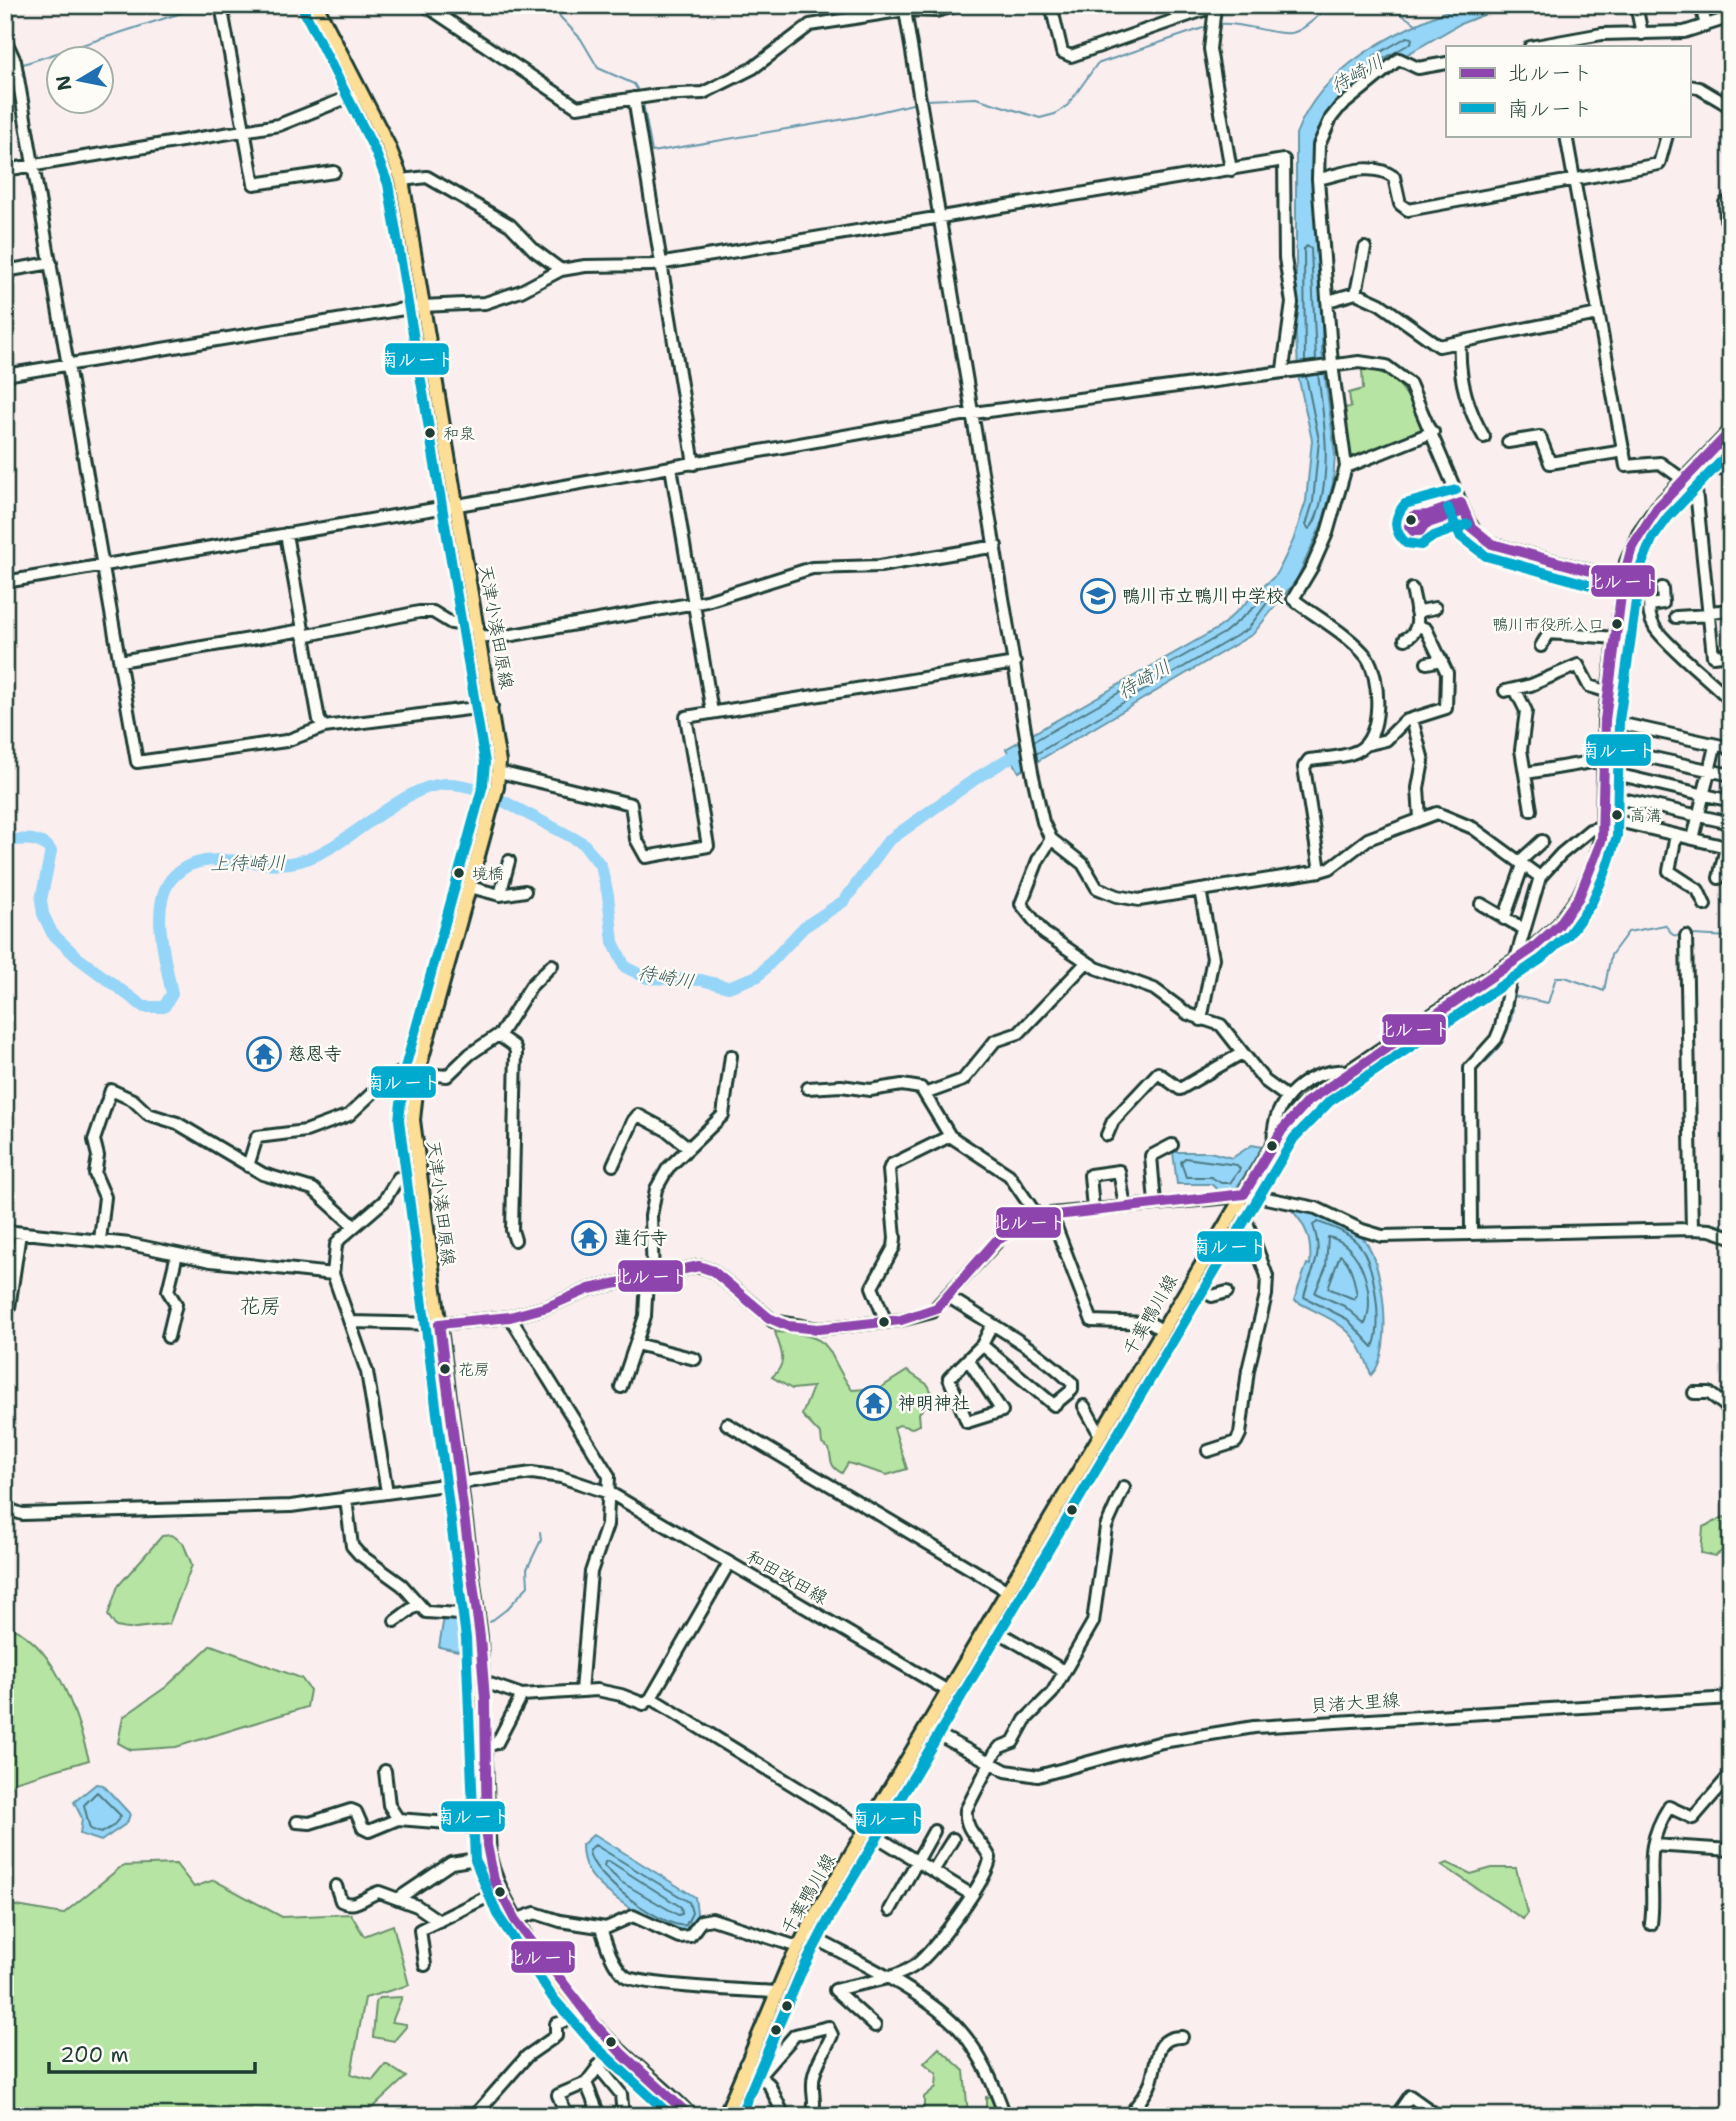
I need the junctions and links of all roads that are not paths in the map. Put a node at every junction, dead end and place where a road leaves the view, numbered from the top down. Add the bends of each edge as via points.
1 (221, 5) edge
2 (316, 5) edge
3 (425, 5) edge
4 (960, 5) edge
5 (1051, 5) edge
6 (1636, 5) edge
7 (1701, 5) edge
8 (869, 10) edge
9 (905, 10) junction
10 (1216, 10) edge
11 (1727, 16) edge
12 (1706, 26) junction
13 (1642, 34) junction
14 (5, 39) edge
15 (1549, 45) edge
16 (1446, 63) edge
17 (1690, 86) edge
18 (359, 93) junction
19 (638, 97) junction
20 (1731, 107) edge
21 (243, 132) junction
22 (1566, 136) edge
23 (1667, 136) edge
24 (33, 165) junction
25 (5, 170) edge
26 (1231, 170) junction
27 (334, 172) dead end
28 (1573, 178) junction
29 (1318, 179) junction
30 (402, 180) junction
31 (1725, 203) dead end
32 (942, 216) junction
33 (1731, 228) edge
34 (1365, 248) dead end
35 (51, 263) junction
36 (660, 263) junction
37 (561, 270) junction
38 (5, 271) edge
39 (1356, 293) junction
40 (1328, 301) junction
41 (422, 306) junction
42 (1598, 314) junction
43 (1460, 342) junction
44 (67, 364) junction
45 (1331, 364) junction
46 (1285, 369) junction
47 (5, 374) edge
48 (973, 413) junction
49 (1731, 431) edge
50 (1433, 432) junction
51 (1484, 437) dead end
52 (1508, 442) dead end
53 (1624, 451) junction
54 (694, 464) junction
55 (671, 467) junction
56 (1346, 467) junction
57 (1731, 467) edge
58 (1690, 476) junction
59 (458, 505) junction
60 (286, 534) junction
61 (996, 546) junction
62 (104, 565) junction
63 (1623, 580) junction
64 (5, 582) edge
65 (1662, 588) dead end
66 (1412, 589) dead end
67 (694, 604) junction
68 (1650, 605) junction
69 (1435, 608) dead end
70 (1731, 610) edge
71 (1416, 612) junction
72 (1709, 614) junction
73 (1675, 617) dead end
74 (1418, 626) junction
75 (479, 631) junction
76 (303, 633) junction
77 (1616, 638) junction
78 (1405, 639) dead end
79 (1541, 646) dead end
80 (1731, 654) edge
81 (1441, 660) junction
82 (120, 661) junction
83 (1015, 663) junction
84 (1427, 663) dead end
85 (1609, 691) junction
86 (1731, 695) edge
87 (492, 706) junction
88 (712, 712) junction
89 (1412, 719) junction
90 (1605, 720) junction
91 (324, 727) junction
92 (1365, 745) junction
93 (1715, 746) junction
94 (1603, 747) junction
95 (1731, 748) edge
96 (1603, 766) junction
97 (1709, 771) junction
98 (499, 772) junction
99 (1526, 773) junction
100 (1731, 775) edge
101 (1704, 794) junction
102 (1605, 795) junction
103 (1731, 800) edge
104 (1531, 810) dead end
105 (1699, 817) junction
106 (1420, 818) junction
107 (1604, 822) junction
108 (1731, 823) edge
109 (1676, 835) junction
110 (1051, 839) junction
111 (1693, 839) junction
112 (1542, 841) dead end
113 (1728, 848) edge
114 (509, 861) dead end
115 (1521, 864) junction
116 (1320, 871) junction
117 (1540, 877) junction
118 (1719, 878) dead end
119 (470, 887) junction
120 (1200, 890) junction
121 (525, 891) dead end
122 (500, 895) junction
123 (1480, 904) dead end
124 (1705, 905) dead end
125 (1504, 919) junction
126 (1524, 929) junction
127 (1686, 936) dead end
128 (1519, 958) junction
129 (1087, 962) junction
130 (552, 965) dead end
131 (1201, 1020) junction
132 (498, 1035) junction
133 (1242, 1053) junction
134 (731, 1056) dead end
135 (1147, 1065) dead end
136 (1349, 1071) junction
137 (418, 1072) junction
138 (1158, 1073) junction
139 (808, 1088) dead end
140 (927, 1093) junction
141 (1287, 1097) junction
142 (1107, 1135) dead end
143 (950, 1136) junction
144 (1275, 1142) junction
145 (1172, 1145) dead end
146 (689, 1148) junction
147 (613, 1165) dead end
148 (248, 1166) junction
149 (420, 1181) junction
150 (1241, 1197) junction
151 (1155, 1203) junction
152 (1125, 1206) junction
153 (1093, 1209) junction
154 (1051, 1213) junction
155 (1038, 1217) junction
156 (353, 1225) junction
157 (1692, 1229) junction
158 (5, 1231) edge
159 (20, 1233) junction
160 (1472, 1233) junction
161 (1731, 1237) edge
162 (100, 1240) junction
163 (515, 1240) dead end
164 (177, 1254) junction
165 (333, 1274) junction
166 (650, 1278) junction
167 (1190, 1283) junction
168 (1227, 1292) dead end
169 (949, 1297) junction
170 (9, 1308) dead end
171 (510, 1317) junction
172 (351, 1322) junction
173 (886, 1322) junction
174 (439, 1324) junction
175 (992, 1325) junction
176 (1162, 1330) junction
177 (168, 1337) dead end
178 (636, 1344) junction
179 (982, 1345) junction
180 (695, 1359) dead end
181 (969, 1361) junction
182 (621, 1387) dead end
183 (1694, 1393) dead end
184 (1084, 1406) dead end
185 (1731, 1410) edge
186 (727, 1424) dead end
187 (1100, 1435) junction
188 (1208, 1451) dead end
189 (459, 1483) junction
190 (1124, 1487) dead end
191 (387, 1492) junction
192 (609, 1492) junction
193 (346, 1499) junction
194 (5, 1508) edge
195 (729, 1563) junction
196 (1009, 1591) junction
197 (418, 1604) junction
198 (477, 1615) junction
199 (396, 1621) dead end
200 (988, 1626) junction
201 (1064, 1671) junction
202 (484, 1682) junction
203 (582, 1691) junction
204 (948, 1691) junction
205 (522, 1695) junction
206 (651, 1698) junction
207 (1731, 1698) edge
208 (926, 1728) junction
209 (486, 1746) junction
210 (989, 1763) junction
211 (385, 1771) dead end
212 (1731, 1774) edge
213 (398, 1819) junction
214 (297, 1822) dead end
215 (486, 1826) junction
216 (865, 1830) junction
217 (934, 1830) dead end
218 (953, 1839) dead end
219 (1653, 1845) junction
220 (1731, 1850) edge
221 (489, 1857) junction
222 (917, 1862) junction
223 (933, 1871) junction
224 (336, 1886) dead end
225 (499, 1891) junction
226 (972, 1895) junction
227 (399, 1898) junction
228 (890, 1910) dead end
229 (515, 1920) junction
230 (439, 1921) junction
231 (1651, 1924) dead end
232 (601, 1928) junction
233 (805, 1933) junction
234 (798, 1947) junction
235 (425, 1965) dead end
236 (884, 1977) junction
237 (776, 1992) junction
238 (586, 2014) junction
239 (875, 2025) dead end
240 (1182, 2036) dead end
241 (614, 2046) junction
242 (745, 2063) junction
243 (598, 2066) junction
244 (760, 2075) junction
245 (586, 2083) junction
246 (599, 2115) edge
247 (474, 2116) edge
248 (567, 2116) edge
249 (623, 2116) edge
250 (690, 2116) edge
251 (725, 2116) edge
252 (784, 2116) edge
253 (811, 2116) edge
254 (1005, 2116) edge
255 (1129, 2116) edge
256 (1396, 2116) edge
257 (1438, 2116) edge

1 - 21 street
2 - 18 main road, 天津小湊田原線
3 - 19 street via 576,107
4 - 9 street via 936,11
5 - 10 street via 1062,52 1071,56
6 - 13 street
7 - 12 street
8 - 9 street
8 - 19 street via 810,25 764,61 703,93
9 - 32 street
10 - 26 street via 1210,49
11 - 12 street
12 - 13 street
13 - 15 street via 1602,34
14 - 24 street via 15,61
16 - 29 street via 1418,68 1399,59 1355,92 1323,132
17 - 20 street
18 - 21 street via 287,123
18 - 30 main road, 天津小湊田原線
19 - 36 street
21 - 24 street
21 - 27 street via 254,184
22 - 28 street
23 - 28 street via 1659,164
24 - 25 street
24 - 35 street
26 - 32 street
26 - 46 street via 1284,160 1285,258 1292,303
28 - 29 street via 1408,210 1400,204 1394,177 1380,169
28 - 42 street
29 - 40 street
30 - 37 street via 427,177 510,225
30 - 41 main road, 天津小湊田原線
31 - 33 street
32 - 36 street
32 - 48 street
34 - 39 street
35 - 38 street
35 - 44 street
36 - 37 street
36 - 54 street
37 - 41 street via 485,303
39 - 40 street
39 - 43 street via 1380,304 1434,344
40 - 45 street
41 - 44 street
41 - 59 main road, 天津小湊田原線
42 - 43 street
42 - 53 street
43 - 51 street via 1459,361 1471,415
44 - 47 street
44 - 62 street
45 - 46 street
45 - 50 street via 1372,363 1396,370 1416,393
45 - 56 street
46 - 48 street
48 - 54 street
48 - 61 street
49 - 58 main road, 千葉鴨川線
50 - 56 street
50 - 63 street via 1469,523 1484,540
52 - 53 street via 1540,437 1550,463
53 - 58 street via 1626,466 1660,463
54 - 55 street
55 - 59 street
55 - 67 street
56 - 92 street via 1327,533 1293,599 1369,662 1378,701
57 - 58 street
58 - 63 main road, 千葉鴨川線 via 1657,508 1640,533
58 - 72 street
59 - 60 street
59 - 75 main road, 天津小湊田原線
60 - 62 street
60 - 76 street
61 - 67 street via 880,566 813,568
61 - 83 street
62 - 64 street
62 - 82 street
63 - 68 street via 1647,591
63 - 77 main road, 千葉鴨川線
65 - 68 street via 1662,603
66 - 71 street
67 - 75 street via 501,636
67 - 88 street
68 - 86 street via 1656,629 1726,696
69 - 71 street
70 - 72 street
71 - 74 street
72 - 73 street
72 - 80 street via 1713,656
74 - 78 street
74 - 81 street via 1426,629
75 - 76 street via 433,612 419,612
75 - 87 main road, 天津小湊田原線
76 - 82 street
76 - 91 street
77 - 79 street via 1549,633
77 - 85 main road, 千葉鴨川線
81 - 84 street
81 - 89 street via 1447,673 1446,708
82 - 91 street via 138,762 286,741
83 - 88 street
83 - 110 street via 1042,822
85 - 90 main road, 千葉鴨川線
85 - 99 street via 1589,686 1578,664 1510,690 1526,711 1521,750
87 - 91 street
87 - 98 main road, 天津小湊田原線
88 - 98 street via 687,717 708,846 646,857 636,839 631,804
89 - 92 street via 1401,723 1386,740
89 - 106 street via 1423,761 1418,788
90 - 93 street
90 - 94 main road, 千葉鴨川線
92 - 116 street via 1356,752 1309,760 1304,767
93 - 95 street
93 - 97 street
94 - 96 main road, 千葉鴨川線
94 - 97 street
96 - 99 street
96 - 101 street
96 - 102 main road, 千葉鴨川線
97 - 100 street
97 - 101 street
98 - 119 main road, 天津小湊田原線
99 - 104 street
101 - 103 street
101 - 105 street
102 - 105 street
102 - 107 main road, 千葉鴨川線
105 - 108 street
105 - 111 street
106 - 115 street via 1444,813 1473,828
106 - 116 street via 1368,839
107 - 109 street
107 - 117 street
107 - 128 main road, 千葉鴨川線 via 1595,861 1579,897 1559,925
109 - 111 street
109 - 124 street via 1668,871 1698,890
110 - 120 street via 1083,864 1097,888 1117,896 1139,900
110 - 129 street via 1021,904 1044,933
111 - 113 street
112 - 115 street
113 - 118 street
114 - 122 street
115 - 117 street
115 - 125 street
116 - 120 street
117 - 126 street
119 - 122 street
119 - 137 main road, 天津小湊田原線
120 - 131 street via 1213,958
121 - 122 street
123 - 125 street
125 - 126 street
126 - 128 street
127 - 157 street
128 - 136 main road, 千葉鴨川線
128 - 160 street via 1496,1039 1470,1068
129 - 131 street via 1109,975 1154,989
129 - 140 street via 1019,1033 995,1041 963,1080
130 - 132 street via 531,986
131 - 133 street via 1221,1025
132 - 137 street via 447,1076
132 - 163 street via 516,1052
133 - 138 street via 1180,1090
133 - 141 street via 1265,1081
134 - 146 street via 723,1115
135 - 138 street
136 - 141 street via 1321,1074
136 - 144 main road, 千葉鴨川線 via 1307,1101
137 - 148 street via 402,1072 384,1082 349,1115 321,1127 257,1137
137 - 149 main road, 天津小湊田原線 via 413,1120
138 - 142 street via 1113,1121
139 - 140 street via 841,1086 856,1091 915,1086
140 - 143 street
141 - 144 street via 1273,1129
143 - 155 street via 1009,1175
143 - 173 street via 889,1170 894,1247 872,1287
144 - 150 main road, 千葉鴨川線
145 - 151 street via 1151,1156
146 - 147 street via 638,1115
146 - 166 street via 664,1173 653,1198
148 - 156 street via 313,1189
148 - 162 street via 111,1090 94,1140 98,1156 95,1174 105,1197
149 - 156 street via 398,1178 384,1201
149 - 174 main road, 天津小湊田原線
150 - 151 street
150 - 160 street via 1316,1208 1372,1234
150 - 167 main road, 千葉鴨川線
150 - 188 street via 1267,1276 1266,1295 1248,1370 1240,1434 1236,1442
151 - 152 street
152 - 153 street
152 - 153 street via 1119,1171 1090,1175
153 - 154 street
154 - 155 street
154 - 176 street via 1092,1321 1150,1323
155 - 169 street via 996,1241
156 - 165 street via 336,1245
157 - 160 street
157 - 161 street
158 - 159 street
159 - 162 street
159 - 170 street
162 - 164 street
164 - 165 street
164 - 177 street via 168,1292 176,1304
165 - 172 street
166 - 171 street via 578,1292 548,1307
166 - 173 street via 702,1266 713,1270 769,1318 788,1326 818,1329
166 - 178 street
167 - 168 street via 1213,1296
167 - 176 main road, 千葉鴨川線
169 - 173 street via 924,1315
169 - 175 street
171 - 174 street
171 - 192 street via 609,1476
172 - 174 street
172 - 191 street via 367,1372
174 - 189 main road, 天津小湊田原線
175 - 179 street
175 - 179 street via 1045,1358 1072,1384 1072,1390 1054,1405
176 - 187 main road, 千葉鴨川線
178 - 180 street
178 - 182 street
179 - 181 street
181 - 181 street via 1002,1410 967,1422 949,1378
183 - 185 street via 1709,1393
184 - 187 street
186 - 196 street
187 - 196 main road, 千葉鴨川線
189 - 191 street, 和田改田線
189 - 192 street, 和田改田線 via 532,1473
189 - 198 main road, 天津小湊田原線
190 - 201 street via 1106,1527 1093,1622
191 - 193 street, 和田改田線
192 - 195 street, 和田改田線
192 - 203 street via 607,1525 591,1572
193 - 194 street, 和田改田線 via 291,1506 22,1514
193 - 197 street via 352,1546
195 - 204 street, 和田改田線
195 - 206 street
196 - 200 main road, 千葉鴨川線
197 - 198 street via 426,1612
197 - 199 street
198 - 202 main road, 天津小湊田原線
200 - 201 street
200 - 204 main road, 千葉鴨川線
201 - 210 street via 1013,1742 1000,1747
202 - 205 street
202 - 209 main road, 天津小湊田原線
203 - 205 street
203 - 206 street via 621,1695 644,1704
204 - 208 main road, 千葉鴨川線
205 - 209 street via 496,1743
206 - 216 street
207 - 210 street, 貝渚大里線 via 1254,1727 1162,1742 1038,1776
208 - 210 street, 貝渚大里線
208 - 216 main road, 千葉鴨川線
209 - 215 main road, 天津小湊田原線
210 - 226 street via 965,1817 990,1858
211 - 213 street via 389,1805
212 - 219 street via 1693,1818 1669,1807
213 - 214 street via 369,1831 351,1810 310,1823
213 - 215 street
215 - 221 main road, 天津小湊田原線
216 - 222 street
216 - 233 main road, 千葉鴨川線
217 - 222 street
218 - 223 street
219 - 220 street
219 - 231 street
221 - 225 main road, 天津小湊田原線
221 - 227 street via 451,1863
222 - 223 street
222 - 228 street
223 - 226 street
224 - 227 street via 341,1901 347,1904 379,1892
225 - 229 main road, 天津小湊田原線
225 - 230 street
226 - 236 street via 918,1964
227 - 230 street
229 - 232 street via 535,1913
229 - 238 main road, 天津小湊田原線
230 - 235 street via 420,1930
232 - 234 street via 633,1916 684,1937 705,1919 712,1919
232 - 237 street via 617,1968 628,1979
233 - 234 main road, 千葉鴨川線
233 - 236 street
234 - 237 main road, 千葉鴨川線
236 - 239 street via 835,1990
236 - 254 street via 936,2008 960,2030 992,2080
237 - 242 main road, 千葉鴨川線
238 - 241 main road, 天津小湊田原線
238 - 247 street via 556,2024 556,2036 527,2056
240 - 255 street via 1163,2041 1150,2084
241 - 243 street
241 - 250 main road, 天津小湊田原線
242 - 244 street
242 - 251 main road, 千葉鴨川線
243 - 245 street
243 - 249 street via 621,2095
244 - 252 street
244 - 253 street via 795,2035 828,2027 832,2035 815,2075 817,2103
245 - 246 street
245 - 248 street via 558,2095
256 - 257 street via 1410,2096

